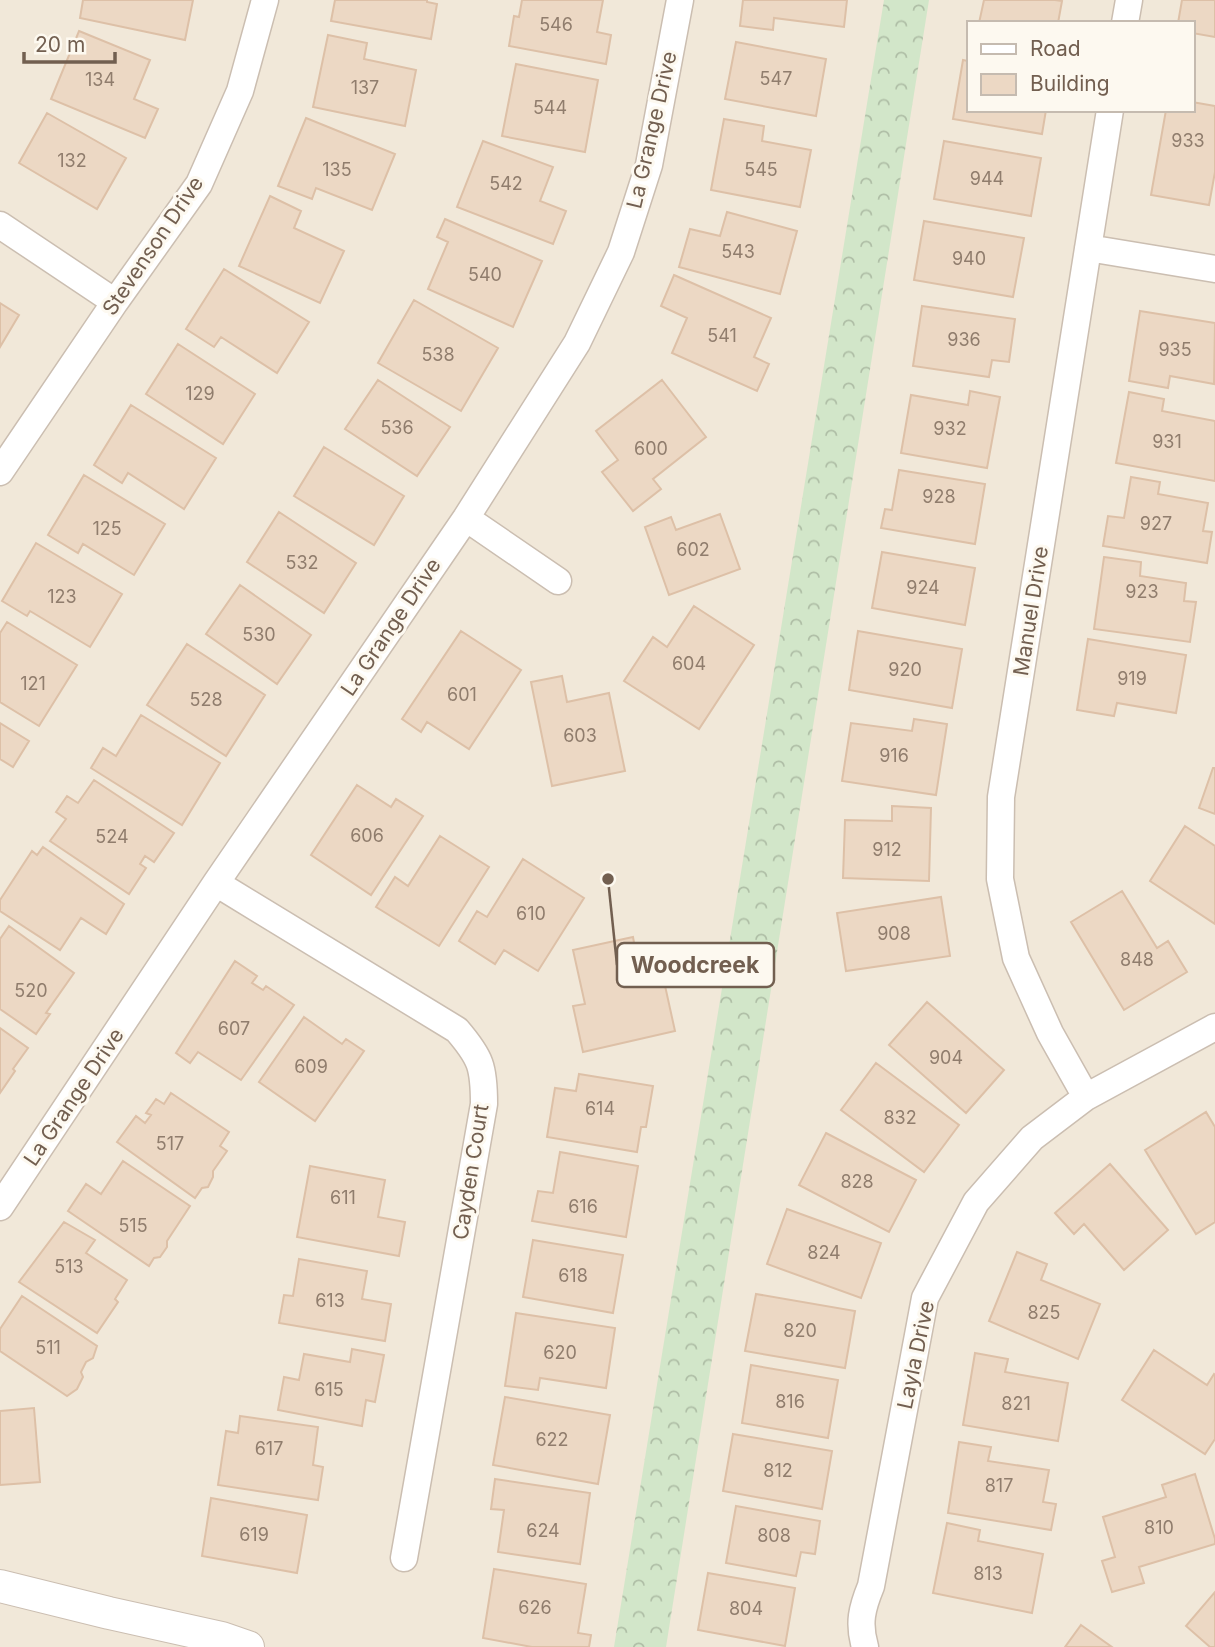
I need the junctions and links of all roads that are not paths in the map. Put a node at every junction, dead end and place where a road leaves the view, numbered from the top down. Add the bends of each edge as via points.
1 (265, 0) edge
2 (680, 0) edge
3 (1129, 0) edge
4 (1125, 21) edge
5 (1110, 112) edge
6 (0, 225) edge
7 (1088, 248) junction
8 (1215, 269) edge
9 (115, 302) junction
10 (0, 472) edge
11 (466, 518) junction
12 (558, 581) dead end
13 (216, 883) junction
14 (1215, 1027) edge
15 (1086, 1097) junction
16 (0, 1208) edge
17 (404, 1558) dead end
18 (0, 1586) edge
19 (248, 1647) edge
20 (864, 1647) edge

1 - 9 street, Stevenson Drive via 240,91 199,184
2 - 11 street, La Grange Drive via 649,165 621,252 577,343
3 - 4 street
5 - 7 street, Manuel Drive
6 - 9 street
7 - 8 street
7 - 15 street, Manuel Drive via 1001,797 1000,879 1016,958
9 - 10 street, Stevenson Drive
11 - 12 street
11 - 13 street, La Grange Drive
13 - 16 street, La Grange Drive
13 - 17 street, Cayden Court via 457,1030 475,1051 484,1077 484,1104
14 - 15 street, Layla Drive
15 - 20 street, Layla Drive via 1032,1138 976,1202 925,1298 871,1586 862,1609
18 - 19 street

